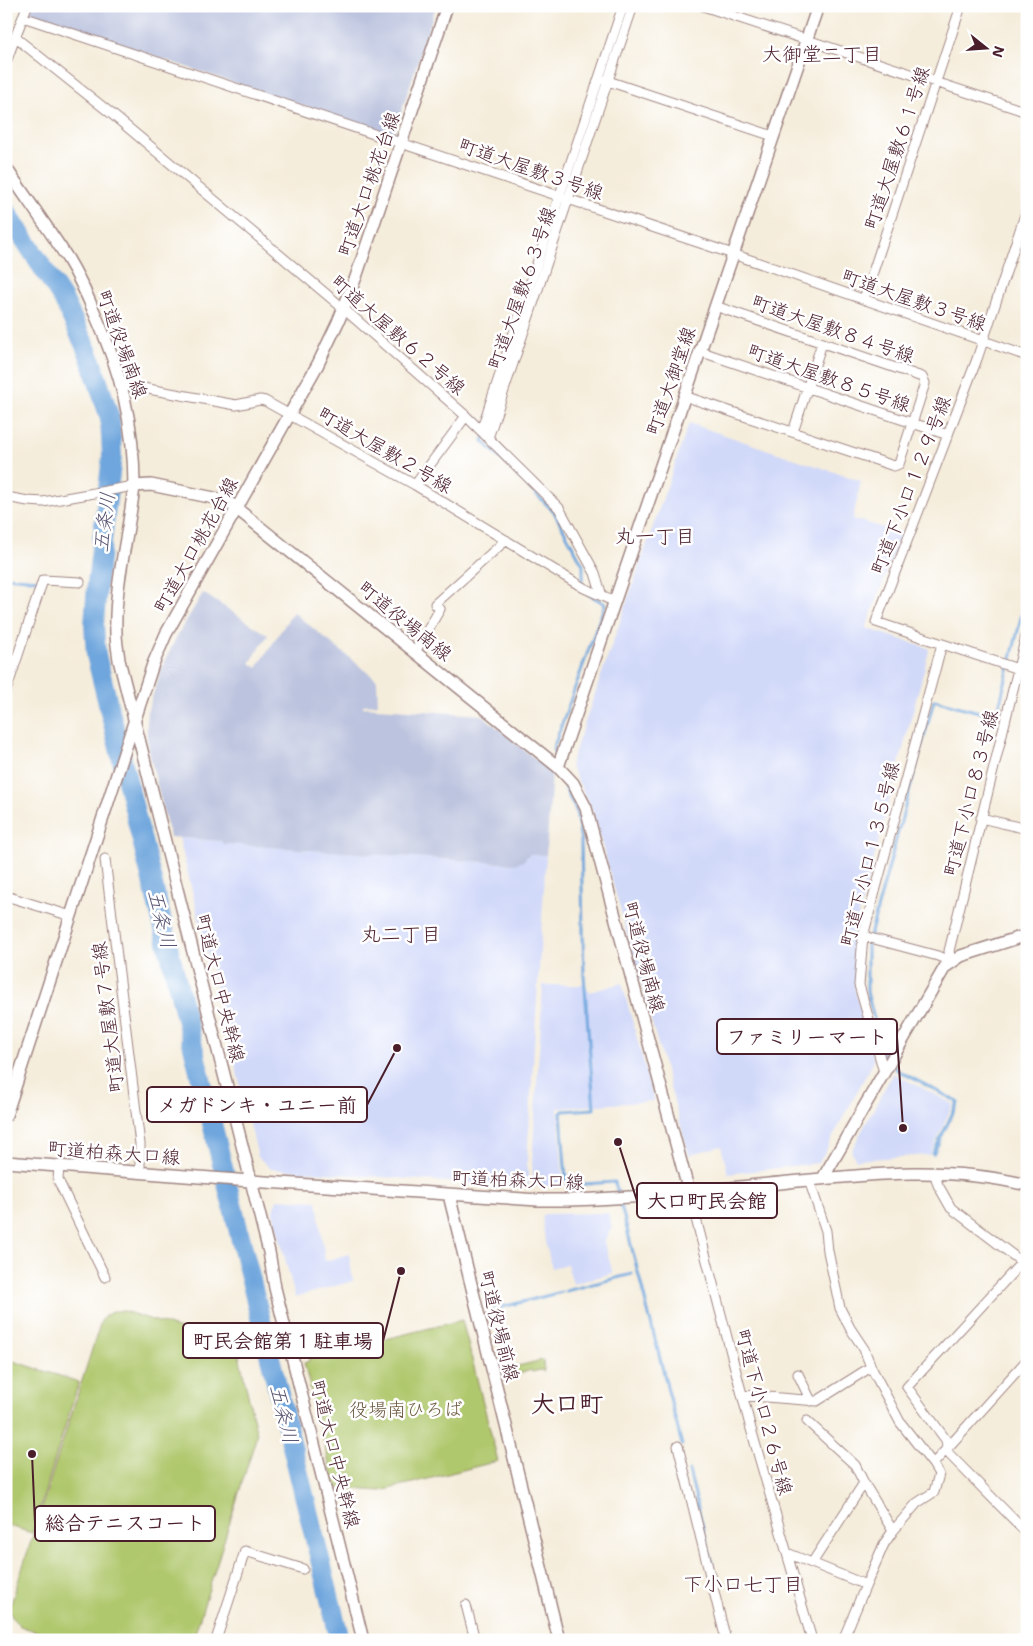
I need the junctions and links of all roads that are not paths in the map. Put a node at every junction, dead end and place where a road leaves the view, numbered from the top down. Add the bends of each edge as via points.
1 (27, 6) edge
2 (447, 6) edge
3 (622, 6) edge
4 (633, 6) edge
5 (702, 6) edge
6 (818, 6) edge
7 (961, 6) edge
8 (23, 17) junction
9 (16, 38) junction
10 (806, 40) junction
11 (6, 62) edge
12 (599, 78) junction
13 (608, 81) junction
14 (936, 82) junction
15 (1027, 112) edge
16 (773, 136) junction
17 (402, 142) junction
18 (6, 168) edge
19 (560, 195) junction
20 (569, 198) junction
21 (1027, 209) edge
22 (733, 254) junction
23 (864, 299) junction
24 (715, 306) junction
25 (344, 309) junction
26 (983, 340) junction
27 (822, 342) junction
28 (700, 351) junction
29 (1027, 356) edge
30 (121, 384) junction
31 (807, 388) junction
32 (684, 396) junction
33 (290, 414) junction
34 (466, 416) junction
35 (912, 423) junction
36 (481, 431) junction
37 (793, 432) junction
38 (948, 435) junction
39 (488, 438) junction
40 (415, 485) junction
41 (134, 486) junction
42 (6, 496) edge
43 (237, 508) junction
44 (506, 540) junction
45 (80, 582) dead end
46 (602, 596) junction
47 (615, 602) junction
48 (1027, 632) edge
49 (942, 644) junction
50 (415, 652) junction
51 (1022, 670) edge
52 (6, 691) edge
53 (134, 722) junction
54 (558, 767) junction
55 (981, 818) junction
56 (1027, 829) edge
57 (105, 858) dead end
58 (6, 896) edge
59 (71, 916) junction
60 (862, 936) junction
61 (1027, 936) edge
62 (951, 961) junction
63 (884, 1072) junction
64 (6, 1081) edge
65 (13, 1094) junction
66 (6, 1115) edge
67 (6, 1162) edge
68 (59, 1166) junction
69 (140, 1172) junction
70 (934, 1172) junction
71 (823, 1178) junction
72 (809, 1180) junction
73 (250, 1181) junction
74 (1027, 1185) edge
75 (689, 1192) junction
76 (449, 1195) junction
77 (1025, 1264) edge
78 (105, 1277) dead end
79 (1025, 1364) edge
80 (871, 1367) junction
81 (798, 1374) dead end
82 (742, 1395) junction
83 (811, 1401) junction
84 (807, 1421) dead end
85 (678, 1446) dead end
86 (947, 1446) junction
87 (933, 1464) junction
88 (864, 1483) junction
89 (893, 1531) junction
90 (1027, 1533) edge
91 (787, 1553) junction
92 (812, 1563) junction
93 (304, 1569) dead end
94 (866, 1585) junction
95 (466, 1605) dead end
96 (216, 1640) edge
97 (363, 1640) edge
98 (475, 1640) edge
99 (559, 1640) edge
100 (726, 1640) edge
101 (812, 1640) edge
102 (844, 1640) edge

1 - 8 street
2 - 17 street, 町道大口桃花台線
3 - 12 street
4 - 13 street, 町道大屋敷６３号線
5 - 10 street
6 - 10 street, 町道大御堂線
7 - 14 street, 町道大屋敷６１号線
8 - 9 street
8 - 17 street, 町道大屋敷３号線
9 - 11 street
9 - 25 street, 町道大屋敷６２号線
10 - 14 street
10 - 16 street, 町道大御堂線
12 - 13 street
12 - 19 street
13 - 16 street
13 - 20 street, 町道大屋敷６３号線
14 - 15 street
14 - 23 street, 町道大屋敷６１号線
16 - 22 street, 町道大御堂線
17 - 19 street, 町道大屋敷３号線
17 - 25 street, 町道大口桃花台線
18 - 30 street, 町道役場南線 via 69,261 85,291
19 - 20 street, 町道大屋敷３号線
19 - 36 street
20 - 22 street, 町道大屋敷３号線
20 - 39 street, 町道大屋敷６３号線
21 - 26 street, 町道下小口１２９号線
22 - 23 street, 町道大屋敷３号線
22 - 24 street, 町道大御堂線
23 - 26 street, 町道大屋敷３号線
24 - 27 street, 町道大屋敷８４号線
24 - 28 street, 町道大御堂線
25 - 33 street, 町道大口桃花台線
25 - 34 street, 町道大屋敷６２号線
26 - 29 street, 町道大屋敷３号線
26 - 38 street, 町道下小口１２９号線
27 - 31 street
27 - 35 street, 町道大屋敷８４号線 via 922,377 925,383
28 - 31 street, 町道大屋敷８５号線
28 - 32 street, 町道大御堂線
30 - 33 street, 町道大屋敷２号線 via 236,405 260,400
30 - 41 street, 町道役場南線 via 133,441
31 - 35 street, 町道大屋敷８５号線
31 - 37 street
32 - 37 street, 町道大屋敷８４号線
32 - 47 street, 町道大御堂線
33 - 40 street, 町道大屋敷２号線
33 - 43 street, 町道大口桃花台線
34 - 36 street, 町道大屋敷６２号線
34 - 40 street
35 - 37 street, 町道大屋敷８４号線 via 899,464 894,466
35 - 38 street, 町道大屋敷８５号線
36 - 39 street, 町道大屋敷６２号線
38 - 49 street, 町道下小口１２９号線 via 876,622
39 - 46 street, 町道大屋敷６２号線 via 559,508 595,572
40 - 44 street, 町道大屋敷２号線
41 - 42 street via 43,502
41 - 43 street, 町道役場南線 via 150,485 224,500
41 - 53 street, 町道大口中央幹線 via 121,568 116,633
43 - 50 street, 町道役場南線
43 - 53 street, 町道大口桃花台線 via 159,649
44 - 46 street, 町道大屋敷２号線
44 - 50 street via 435,604 440,609
45 - 52 street via 43,580
46 - 47 street, 町道大屋敷２号線
47 - 54 street, 町道大御堂線
48 - 51 street, 町道下小口８３号線
49 - 51 street, 町道下小口１２９号線
49 - 60 street, 町道下小口１３５号線
50 - 54 street, 町道役場南線
51 - 55 street, 町道下小口８３号線
53 - 59 street, 町道大口桃花台線
53 - 73 street, 町道大口中央幹線
54 - 75 street, 町道役場南線 via 573,783 586,808
55 - 56 street
55 - 62 street, 町道下小口８３号線 via 950,951
57 - 69 street, 町道大屋敷７号線 via 140,1144
58 - 59 street
59 - 65 street, 町道大口桃花台線
60 - 62 street
60 - 63 street, 町道下小口１３５号線 via 859,985
61 - 62 street
62 - 63 street via 937,979
63 - 71 street
64 - 65 street
65 - 66 street, 町道大口桃花台線
67 - 68 street, 町道柏森大口線
68 - 69 street, 町道柏森大口線
68 - 78 street via 58,1180
69 - 73 street, 町道柏森大口線
70 - 71 street, 町道柏森大口線
70 - 74 street, 町道柏森大口線 via 977,1175
70 - 77 street via 951,1208
71 - 72 street, 町道柏森大口線
72 - 75 street, 町道柏森大口線
72 - 80 street via 826,1231 840,1308
73 - 76 street, 町道柏森大口線
73 - 97 street, 町道大口中央幹線
75 - 76 street, 町道柏森大口線 via 584,1201
75 - 82 street, 町道下小口２６号線
76 - 99 street, 町道役場前線
77 - 86 street via 907,1387 946,1440
79 - 86 street
80 - 83 street via 817,1401
80 - 87 street via 900,1422
81 - 83 street
82 - 83 street
82 - 91 street, 町道下小口２６号線
84 - 88 street via 855,1465
85 - 100 street
86 - 87 street
86 - 90 street via 948,1453
87 - 89 street via 939,1474 934,1492 917,1503
88 - 89 street
88 - 92 street
89 - 94 street
91 - 92 street
91 - 101 street, 町道下小口２６号線
92 - 94 street
93 - 96 street via 245,1551
94 - 102 street
95 - 98 street

